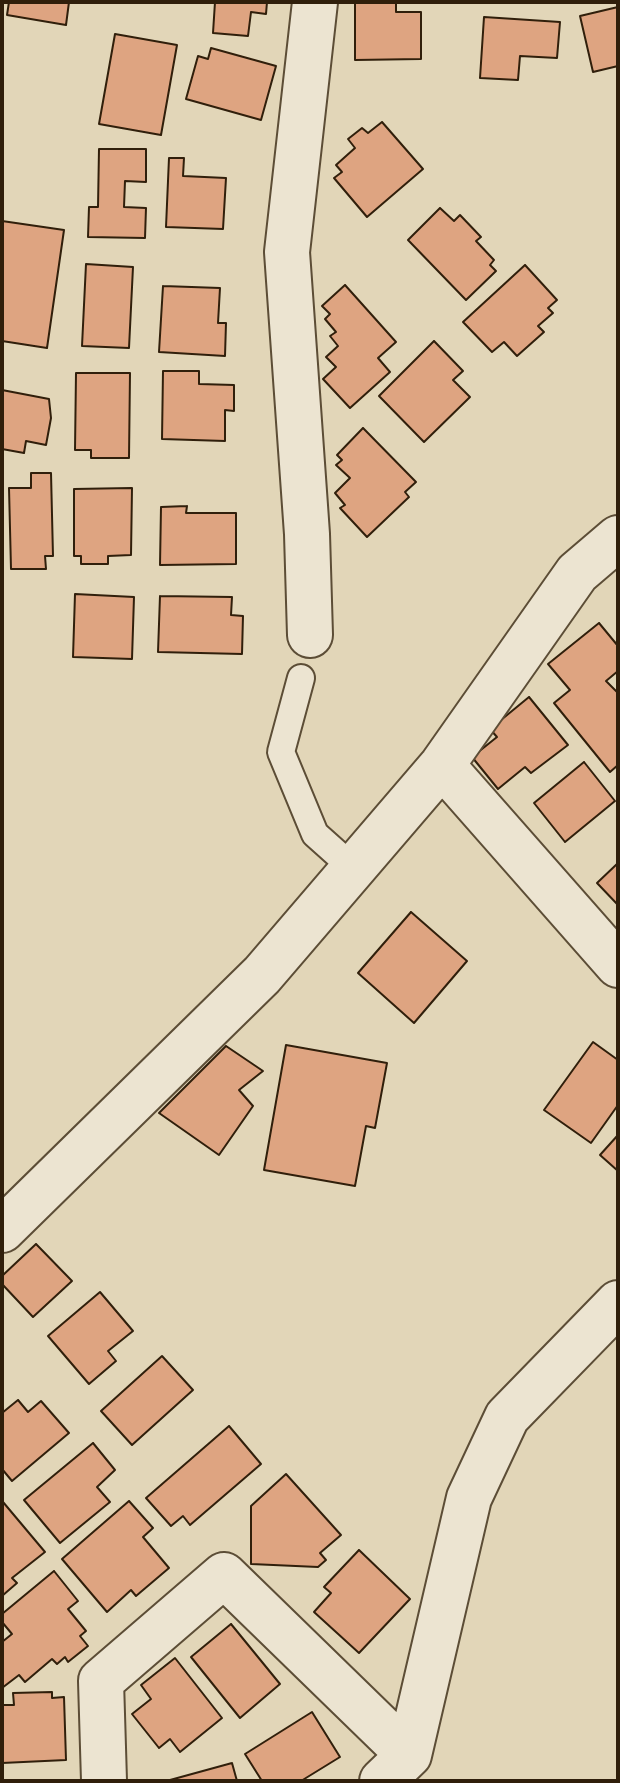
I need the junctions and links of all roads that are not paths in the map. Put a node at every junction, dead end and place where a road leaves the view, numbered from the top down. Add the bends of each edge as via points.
1 (315, 2) edge
2 (618, 538) edge
3 (310, 635) dead end
4 (301, 678) dead end
5 (442, 765) junction
6 (353, 868) junction
7 (618, 965) edge
8 (2, 1230) edge
9 (618, 1303) edge
10 (395, 1768) edge
11 (104, 1781) edge

1 - 3 street via 287,252
2 - 5 street via 577,573
4 - 6 lane via 281,752 315,834
5 - 6 street
5 - 7 street
6 - 8 street via 262,975
9 - 10 street via 507,1417 469,1498
10 - 11 street via 224,1575 101,1681

